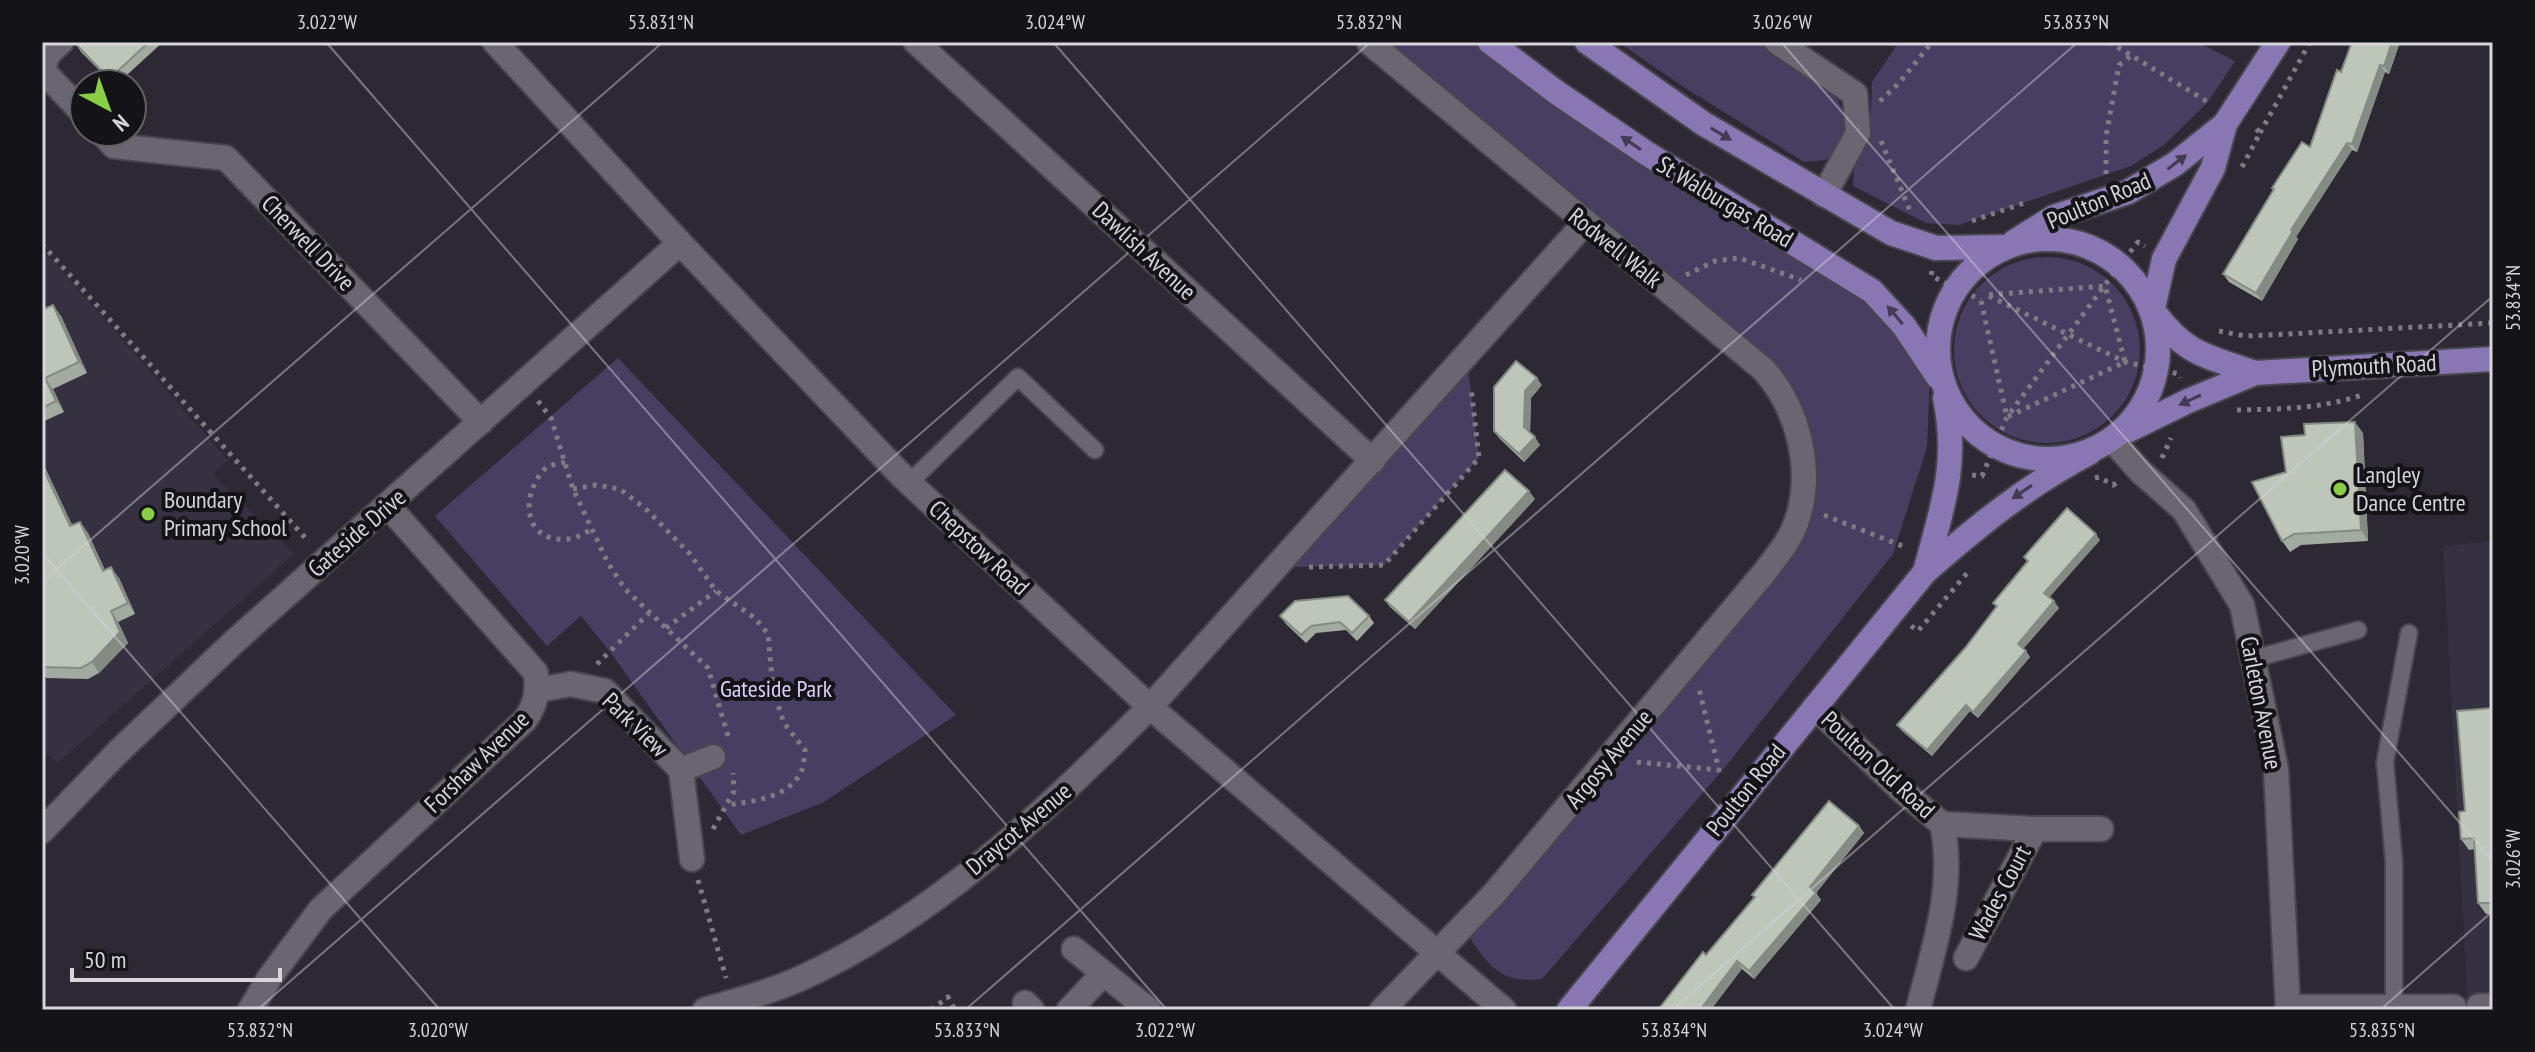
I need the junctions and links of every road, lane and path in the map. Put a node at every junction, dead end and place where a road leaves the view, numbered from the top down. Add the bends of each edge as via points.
1 (61, 42) edge
2 (495, 42) edge
3 (916, 42) edge
4 (1369, 42) edge
5 (1490, 42) edge
6 (1587, 42) edge
7 (1777, 42) edge
8 (1932, 42) edge
9 (2109, 42) edge
10 (2278, 42) edge
11 (2310, 42) edge
12 (2132, 55) junction
13 (2217, 90) dead end
14 (68, 97) edge
15 (1863, 102) junction
16 (2208, 102) junction
17 (2197, 113) dead end
18 (2225, 124) junction
19 (2260, 133) dead end
20 (1881, 140) dead end
21 (133, 148) edge
22 (2119, 170) dead end
23 (2106, 175) junction
24 (2095, 179) dead end
25 (1824, 195) junction
26 (2028, 201) dead end
27 (1898, 208) dead end
28 (1585, 223) junction
29 (1959, 225) dead end
30 (680, 243) junction
31 (42, 244) edge
32 (2005, 246) junction
33 (1812, 285) dead end
34 (2105, 286) junction
35 (1665, 289) junction
36 (1987, 295) junction
37 (2154, 310) junction
38 (2493, 323) edge
39 (2216, 331) dead end
40 (2068, 336) junction
41 (1467, 355) junction
42 (2493, 359) edge
43 (2125, 362) junction
44 (2138, 366) dead end
45 (2372, 366) junction
46 (2255, 373) junction
47 (1941, 383) junction
48 (524, 384) junction
49 (2227, 410) dead end
50 (2007, 417) junction
51 (481, 422) junction
52 (2120, 436) junction
53 (1095, 450) dead end
54 (2089, 453) junction
55 (1373, 461) junction
56 (565, 462) junction
57 (909, 483) junction
58 (1805, 487) joint
59 (573, 489) junction
60 (388, 506) junction
61 (1797, 523) junction
62 (592, 529) junction
63 (1905, 547) dead end
64 (325, 560) junction
65 (1276, 568) junction
66 (1925, 572) junction
67 (716, 591) junction
68 (649, 613) junction
69 (666, 628) junction
70 (2358, 630) dead end
71 (2409, 633) dead end
72 (1692, 659) junction
73 (2253, 659) junction
74 (571, 684) junction
75 (538, 690) junction
76 (1150, 707) junction
77 (1815, 707) junction
78 (725, 755) junction
79 (1608, 760) junction
80 (681, 770) junction
81 (728, 805) junction
82 (46, 817) edge
83 (1942, 824) junction
84 (2035, 829) junction
85 (2101, 829) dead end
86 (692, 859) junction
87 (1074, 949) dead end
88 (1440, 952) junction
89 (1966, 958) dead end
90 (1103, 974) junction
91 (733, 1002) junction
92 (2394, 1007) junction
93 (2454, 1007) dead end
94 (2288, 1008) edge
95 (250, 1010) edge
96 (705, 1010) edge
97 (931, 1010) edge
98 (955, 1010) edge
99 (1069, 1010) edge
100 (1149, 1010) edge
101 (1382, 1010) edge
102 (1504, 1010) edge
103 (1569, 1010) edge
104 (1918, 1010) edge

1 - 14 street via 47,55 43,71
2 - 30 street, Chepstow Road
3 - 55 street, Dawlish Avenue
4 - 28 street, Rodwell Walk
47 -> 5 main road, St Walburgas Road via 1904,326 1872,291 1646,153
6 -> 25 main road via 1704,124
7 - 15 street
8 - 15 path via 1900,82
9 - 12 path
10 - 18 main road, Poulton Road
11 - 19 path
12 - 16 path
12 - 23 path via 2119,65 2106,136
13 - 16 path
15 - 25 street via 1858,133
16 - 17 path
32 -> 18 main road, Poulton Road via 2054,217 2151,180
18 - 37 main road, Poulton Road via 2213,168 2164,259
20 - 27 path via 1912,216
21 - 51 street, Cherwell Drive via 226,158
22 - 23 path
23 - 24 path
25 - 32 main road via 1891,233 1936,248
26 - 29 path
28 - 35 street, Rodwell Walk
28 - 41 street, Draycot Avenue
30 - 48 street, Gateside Drive
30 - 57 street, Chepstow Road
31 - 64 path
32 - 37 main road, Plymouth Road via 2051,242 2085,248 2119,266
32 - 47 main road, Poulton Road via 1967,275 1944,311 1938,332
33 - 35 path via 1739,258 1715,261
34 - 36 path
34 - 40 path
34 - 43 path
35 - 58 street, Rodwell Walk via 1776,384 1800,442
36 - 40 path
36 - 50 path via 1978,300
37 - 46 main road, Plymouth Road via 2193,351
37 - 52 main road, Poulton Road via 2156,370 2148,397
38 - 39 path via 2245,336
40 - 43 path
40 - 50 path
41 - 55 street, Draycot Avenue
41 - 65 path via 1479,458 1384,565
42 - 45 main road, Plymouth Road
43 - 44 path
43 - 50 path
45 - 46 main road, Plymouth Road
45 - 49 path via 2370,392 2336,404
46 -> 52 main road, Plymouth Road
47 - 54 main road, St Walburgas Road via 1974,430 1995,445 2033,456
47 - 66 main road, Poulton Road via 1951,425 1950,472
48 - 51 street, Gateside Drive
48 - 56 path via 551,418
51 - 60 street, Gateside Drive
52 - 54 main road, Plymouth Road
52 - 73 street, Carleton Avenue via 2140,471 2184,510 2242,605
53 - 57 lane via 1018,377
54 -> 66 main road, Poulton Road via 2023,491
55 - 65 street, Draycot Avenue
56 - 59 path
56 - 62 path via 547,467 538,477 527,505 529,519 555,539 571,539
57 - 76 street, Chepstow Road
58 - 61 street, Argosy Avenue
59 - 62 path
59 - 67 path via 620,489 690,554
60 - 64 street, Gateside Drive
60 - 75 street, Forshaw Avenue via 536,673
61 - 63 path via 1823,514
61 - 72 street, Argosy Avenue via 1764,573
62 - 68 path via 625,589
64 - 82 street, Gateside Drive
65 - 76 street, Draycot Avenue
66 - 77 main road, Poulton Road
67 - 69 path
67 - 81 path via 755,618 768,634 773,690 784,723 805,750 802,770 787,787 770,798
68 - 69 path
68 - 74 path via 611,653
69 - 78 path via 708,668 724,717
70 - 73 lane
71 - 92 lane via 2385,762 2394,862
72 - 79 street, Argosy Avenue
72 - 79 path via 1719,770
73 - 94 street, Carleton Avenue via 2276,769
74 - 75 street, Park View
74 - 80 street, Park View via 605,691
75 - 95 street, Forshaw Avenue via 525,720 321,909
76 - 88 street, Chepstow Road
76 - 91 street, Draycot Avenue via 1053,801 923,906 841,959
77 - 83 street, Poulton Old Road
77 - 103 main road, Poulton Road
78 - 80 street, Park View
78 - 81 path via 734,791
79 - 88 street, Argosy Avenue
80 - 86 street, Park View
81 - 86 path
83 - 84 street, Wades Court
83 - 104 street, Poulton Old Road via 1947,858 1942,909
84 - 85 street, Wades Court
84 - 89 street, Wades Court
86 - 91 path
87 - 90 street
88 - 101 street, Argosy Avenue
88 - 102 street, Chepstow Road
90 - 99 street
90 - 100 street
91 - 96 street, Draycot Avenue
92 - 93 street
92 - 94 street
97 - 98 path via 948,997

